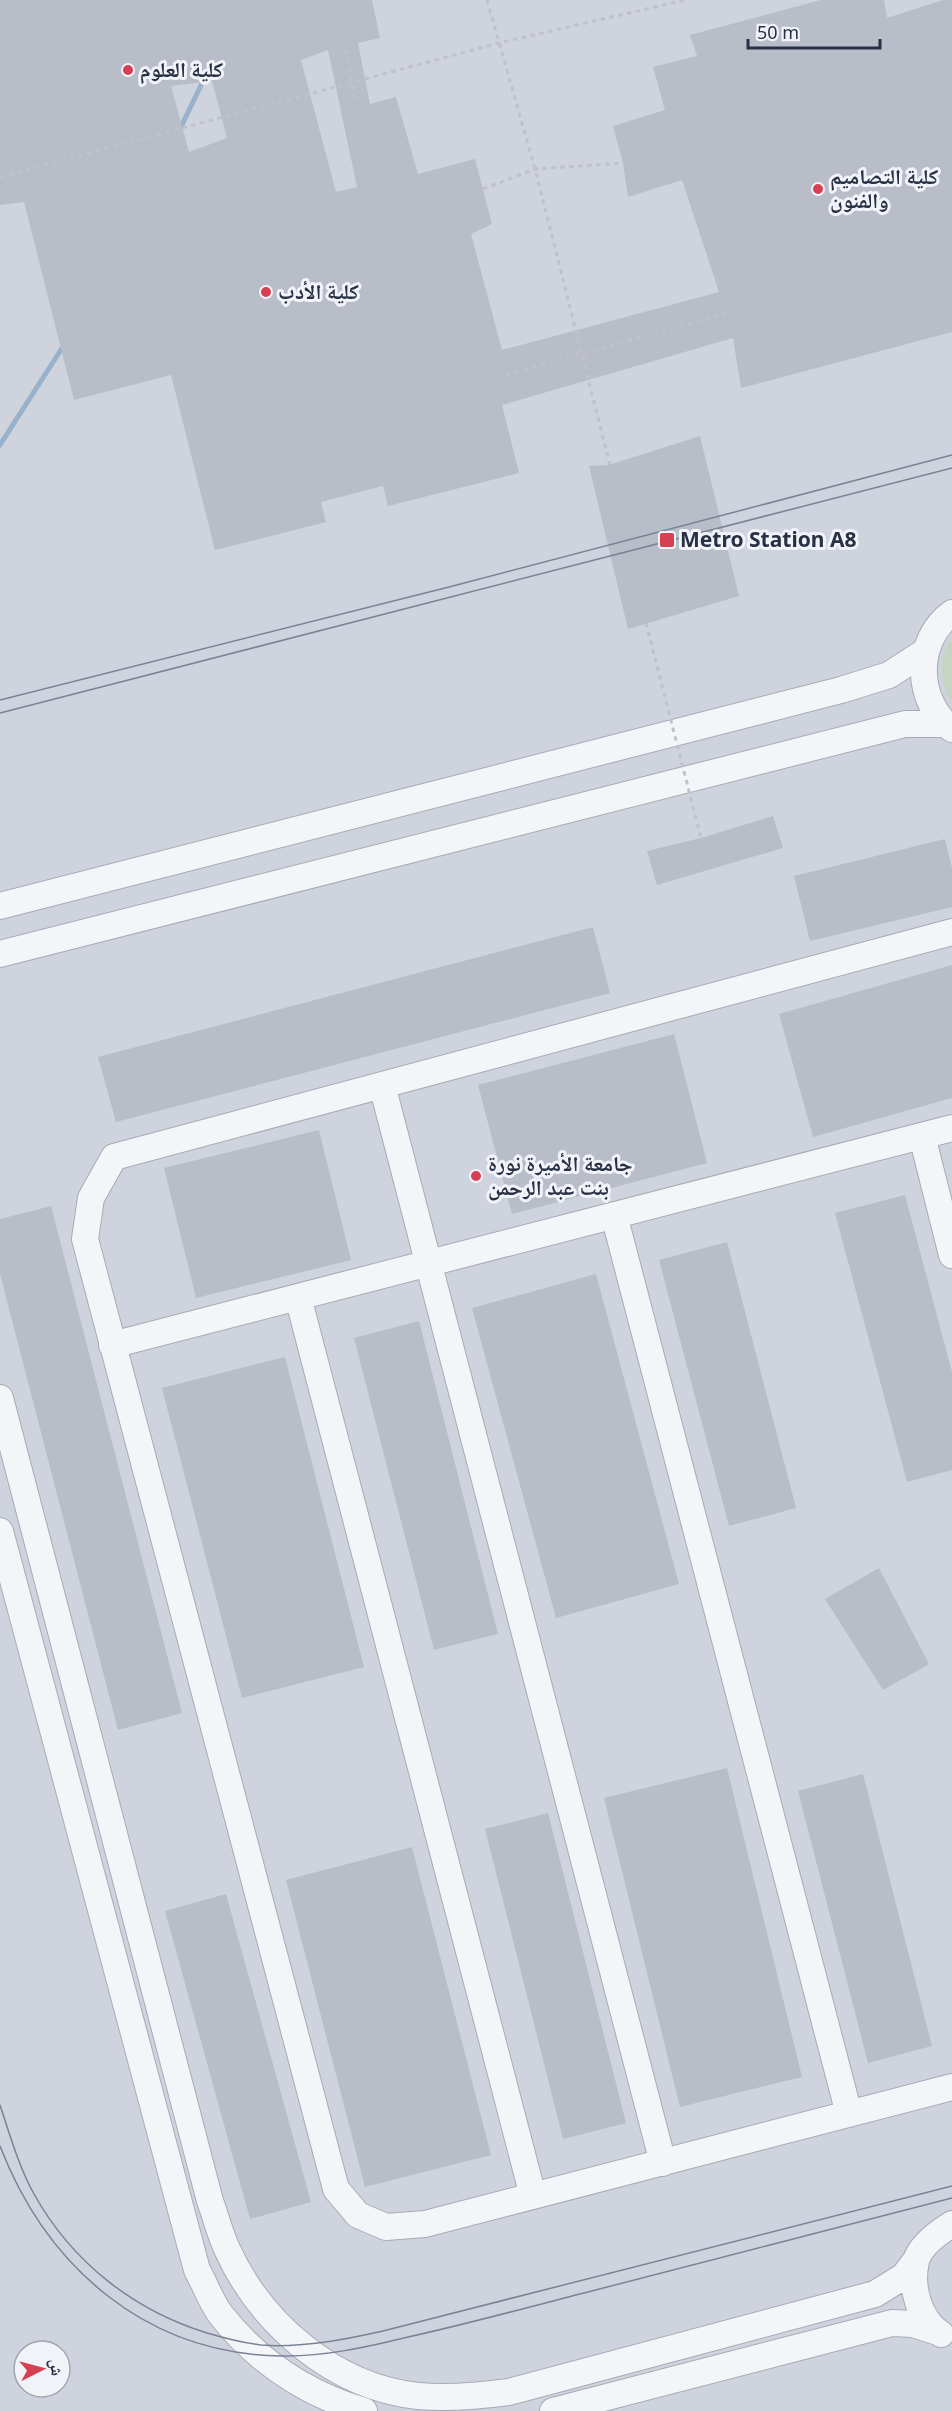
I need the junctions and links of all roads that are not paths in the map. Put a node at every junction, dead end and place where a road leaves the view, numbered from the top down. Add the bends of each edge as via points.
1 (952, 613) edge
2 (926, 651) junction
3 (949, 727) edge
4 (0, 906) edge
5 (952, 933) edge
6 (0, 954) edge
7 (382, 1085) junction
8 (952, 1128) edge
9 (922, 1136) junction
10 (614, 1215) junction
11 (952, 1255) edge
12 (428, 1263) junction
13 (298, 1297) junction
14 (112, 1345) junction
15 (0, 1398) edge
16 (0, 1531) edge
17 (952, 2088) edge
18 (849, 2114) junction
19 (663, 2163) junction
20 (532, 2196) junction
21 (952, 2224) edge
22 (916, 2260) junction
23 (945, 2336) edge
24 (364, 2411) edge
25 (553, 2411) edge

1 - 2 street via 935,631
2 - 3 street via 926,690 934,709
2 - 4 street via 889,675 841,690
3 - 6 street via 905,724
5 - 7 street
7 - 12 street
7 - 14 street via 114,1157 91,1198 85,1239
8 - 9 street
9 - 10 street
9 - 11 street
10 - 12 street
10 - 18 street
12 - 13 street
12 - 19 street
13 - 14 street
13 - 20 street
14 - 20 street via 336,2188 358,2215 386,2227 425,2224
15 - 22 street via 210,2201 227,2249 254,2297 287,2335 348,2375 379,2388 417,2396 464,2398 509,2392 875,2294 904,2276
16 - 24 street via 197,2270 220,2314 266,2361 305,2388
17 - 18 street
18 - 19 street
19 - 20 street
21 - 22 street via 939,2232
22 - 23 street via 917,2302 925,2319
23 - 25 street via 913,2324 892,2323

